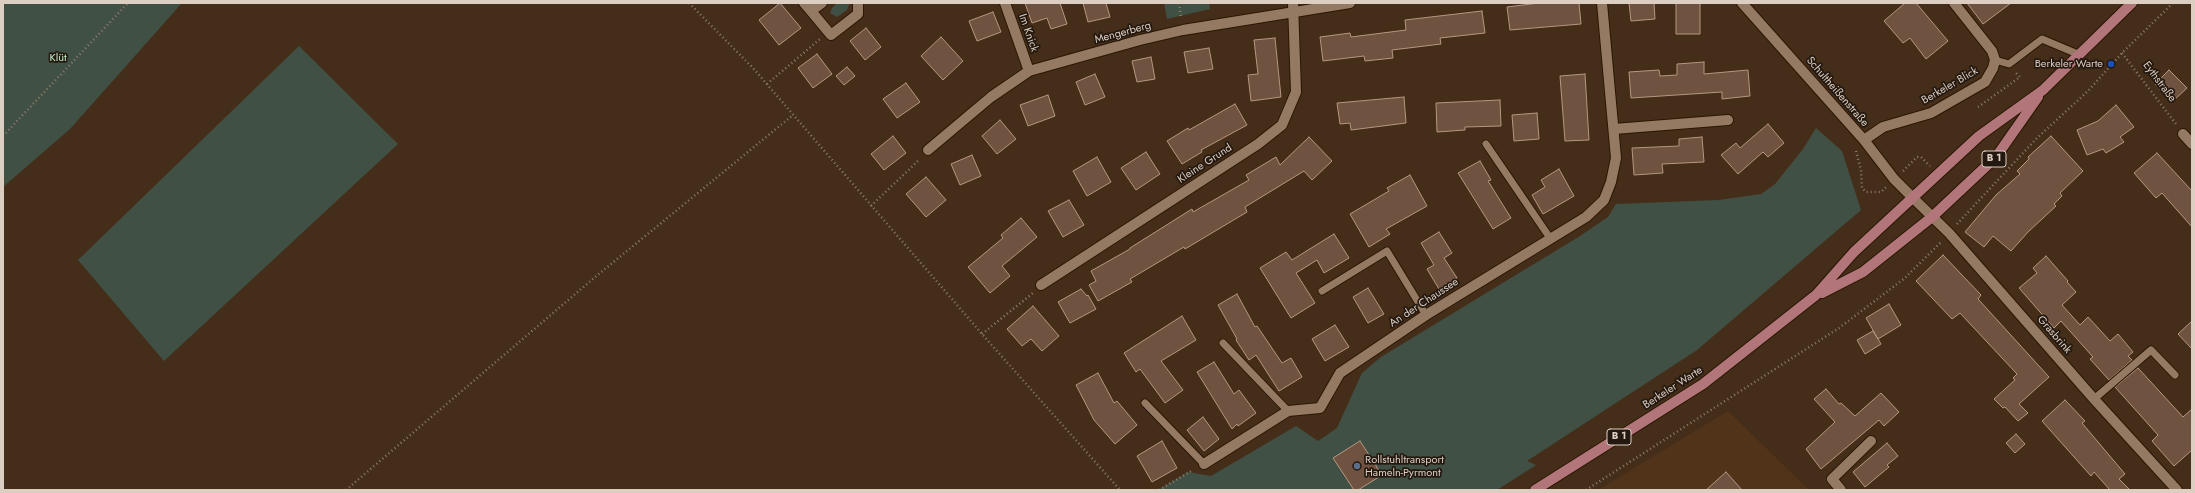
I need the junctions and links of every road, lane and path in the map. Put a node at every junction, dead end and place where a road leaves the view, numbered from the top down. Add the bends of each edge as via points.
1 (128, 3) edge
2 (689, 3) edge
3 (822, 3) edge
4 (858, 3) edge
5 (1005, 3) edge
6 (1350, 3) edge
7 (1602, 3) edge
8 (1742, 3) edge
9 (1954, 3) edge
10 (2132, 3) edge
11 (807, 7) edge
12 (1294, 7) edge
13 (828, 32) junction
14 (2122, 53) dead end
15 (2080, 54) junction
16 (1994, 64) junction
17 (2009, 64) junction
18 (1029, 71) junction
19 (767, 84) junction
20 (2043, 90) junction
21 (1978, 107) dead end
22 (793, 115) junction
23 (1728, 120) dead end
24 (1614, 129) junction
25 (2183, 134) joint
26 (3, 136) edge
27 (1864, 140) junction
28 (1486, 144) dead end
29 (2192, 144) edge
30 (928, 150) joint
31 (1913, 198) junction
32 (871, 206) junction
33 (1932, 217) junction
34 (1550, 238) junction
35 (1042, 285) joint
36 (1322, 291) dead end
37 (1816, 295) junction
38 (1426, 315) junction
39 (982, 334) junction
40 (1223, 343) dead end
41 (2175, 375) dead end
42 (2094, 399) junction
43 (1145, 403) dead end
44 (1288, 411) junction
45 (1871, 441) dead end
46 (1204, 464) junction
47 (346, 490) edge
48 (1120, 490) edge
49 (1159, 490) edge
50 (1535, 490) edge
51 (1841, 490) edge
52 (2176, 490) edge

1 - 26 path
2 - 19 path
3 - 11 street
4 - 13 street via 858,14 831,35
5 - 18 street, Im Knick
6 - 12 street, Mengerberg
7 - 24 street, An der Chaussee
8 - 27 street, Schultheißenstraße
9 - 16 street via 1992,51
10 - 15 main road, Berkeler Warte / B 1
11 - 13 street
12 - 18 street, Mengerberg via 1183,30
12 - 35 street, Kleine Grund via 1296,92 1282,125 1258,144
13 - 19 path
14 - 25 path, Eythstraße
15 - 17 lane via 2042,39
15 - 20 main road, Berkeler Warte / B 1
16 - 17 lane
16 - 27 street, Berkeler Blick via 1985,82 1931,113 1883,126
17 - 21 path via 2020,77
18 - 30 street, Mengerberg via 991,97
19 - 22 path
20 - 31 main road, Berkeler Warte / B 1 via 1979,136
20 - 33 main road, Berkeler Warte / B 1 via 1996,157
22 - 32 path
22 - 47 path via 588,283
23 - 24 street
24 - 34 street, An der Chaussee via 1616,158 1604,200 1586,217
25 - 29 street
27 - 31 street, Schultheißenstraße via 1894,179
28 - 34 lane
30 - 32 path
31 - 33 street, Grasbrink
31 - 37 main road, Berkeler Warte / B 1 via 1854,252
32 - 39 path
33 - 37 main road, Berkeler Warte / B 1 via 1863,272
33 - 42 street, Grasbrink via 1949,233
34 - 38 street, An der Chaussee
35 - 39 path
36 - 38 lane via 1387,251
37 - 50 main road, Berkeler Warte / B 1 via 1703,384
38 - 44 street, An der Chaussee via 1340,373 1320,408
39 - 48 path
40 - 44 lane
41 - 42 lane via 2151,350
42 - 52 street, Grasbrink
43 - 46 lane
44 - 46 street, An der Chaussee
45 - 51 street via 1832,479
46 - 49 path

